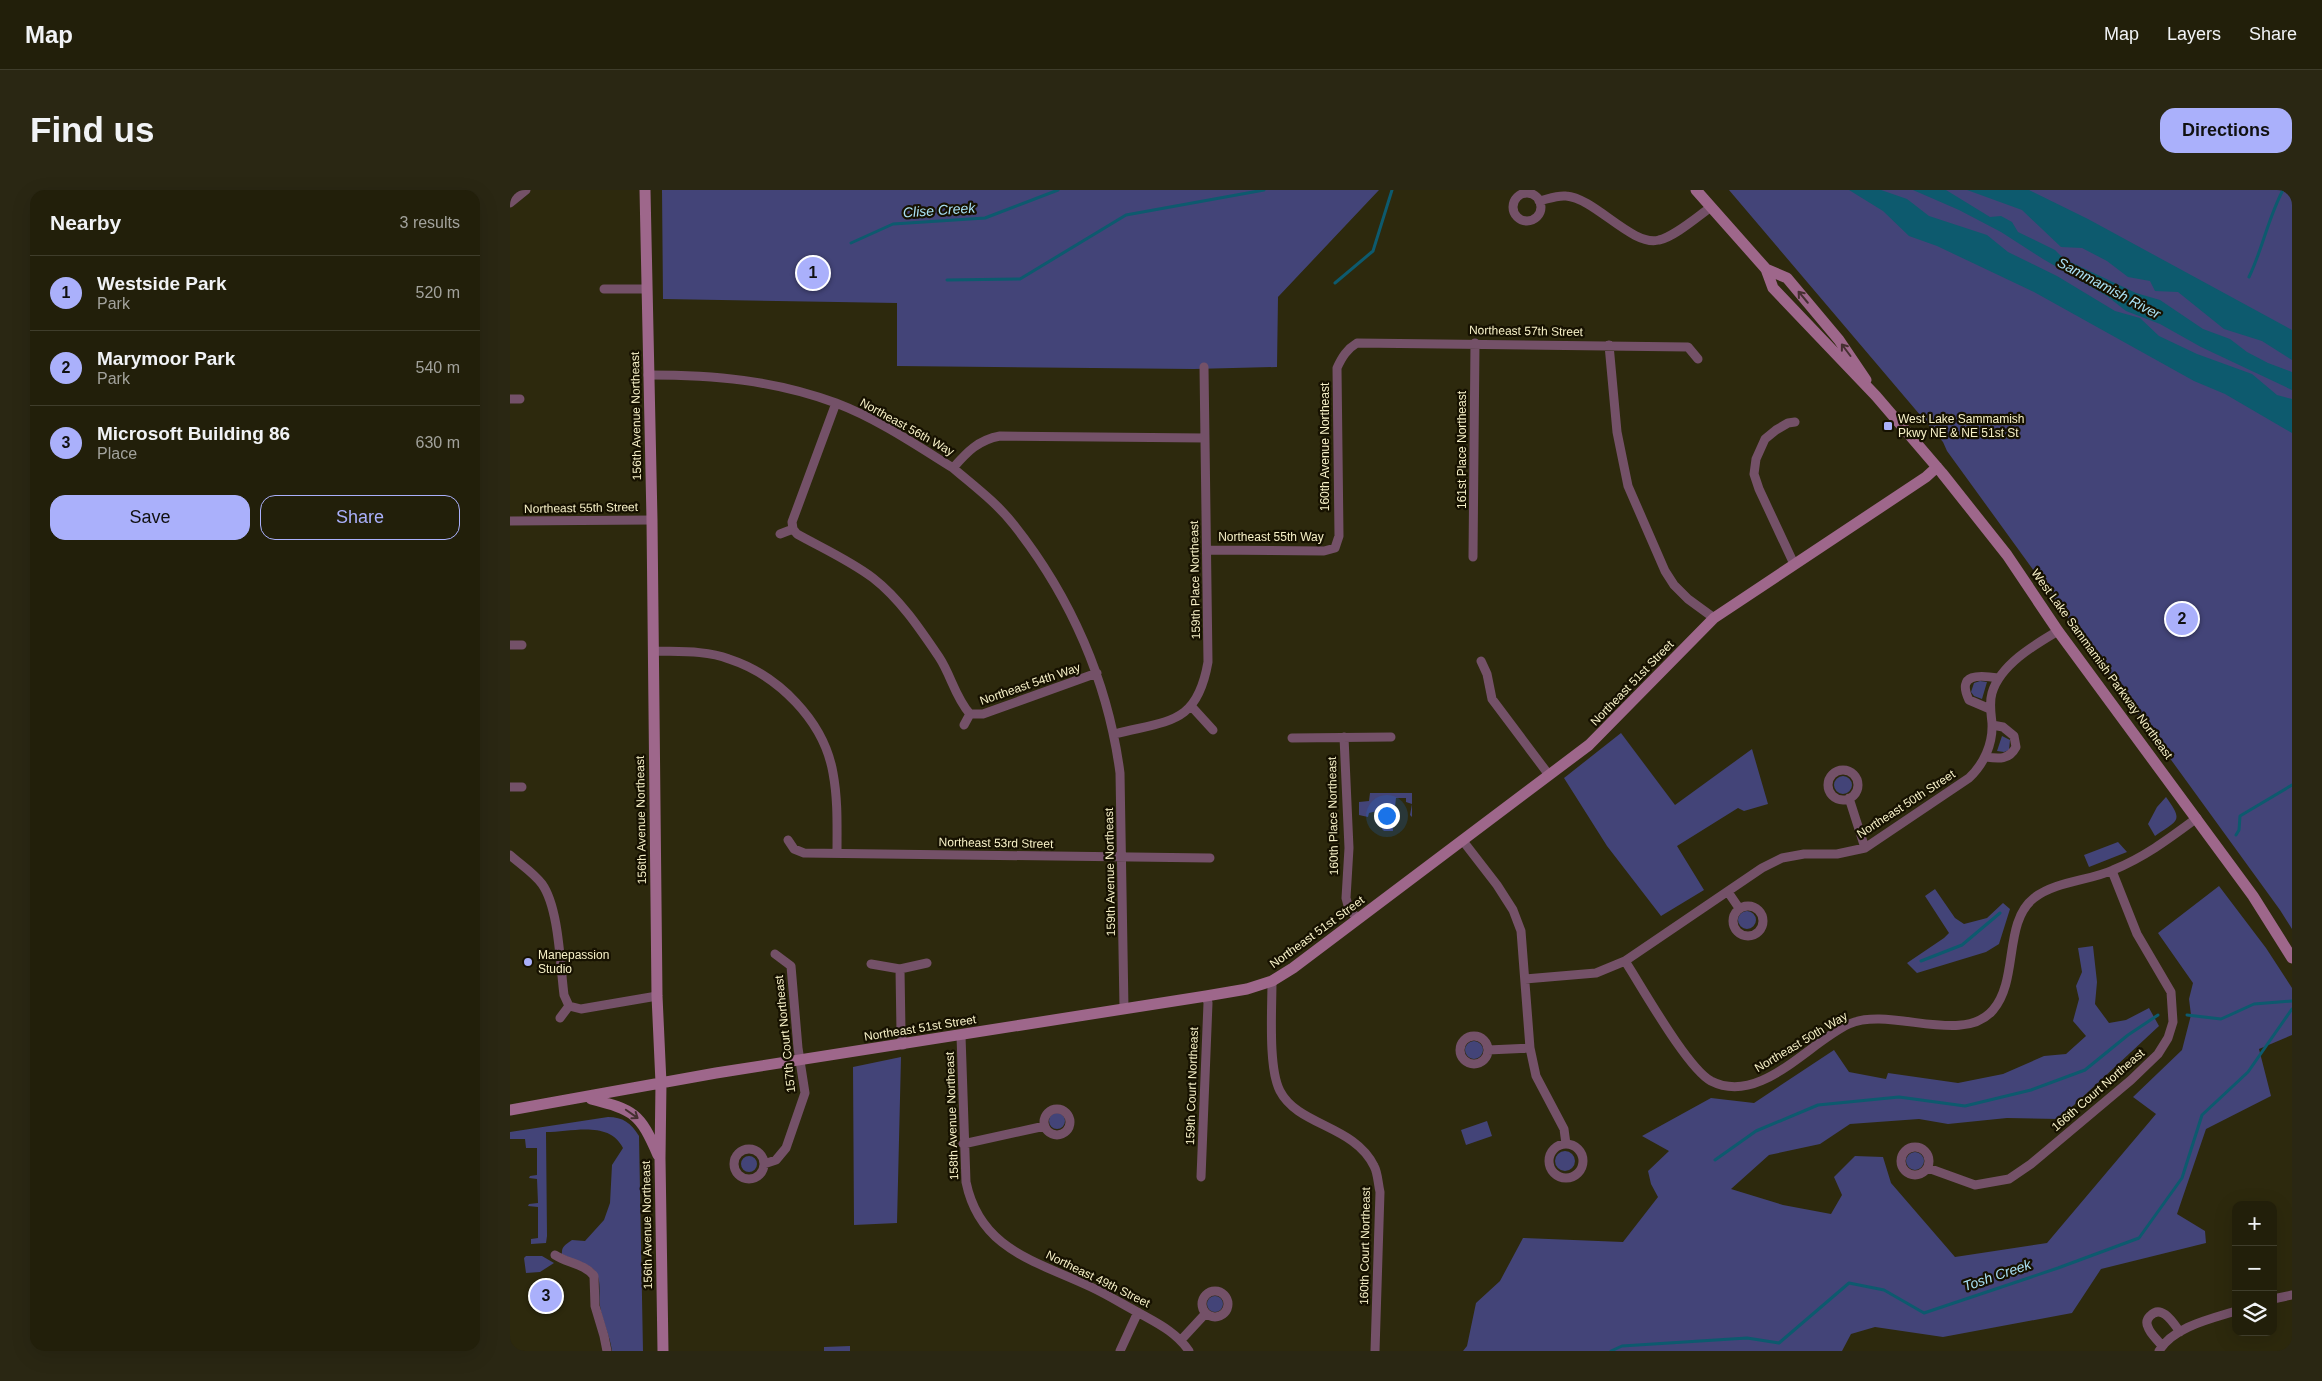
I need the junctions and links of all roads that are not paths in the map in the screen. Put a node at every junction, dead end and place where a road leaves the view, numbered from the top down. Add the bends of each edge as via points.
1 (526, 190) edge
2 (645, 190) edge
3 (1696, 190) edge
4 (1539, 201) dead end
5 (510, 203) edge
6 (1711, 207) junction
7 (1766, 269) junction
8 (604, 289) dead end
9 (647, 289) junction
10 (1475, 343) junction
11 (1609, 345) junction
12 (1348, 348) joint
13 (1698, 359) dead end
14 (1204, 367) dead end
15 (648, 375) junction
16 (1876, 396) junction
17 (510, 399) edge
18 (520, 399) dead end
19 (836, 403) junction
20 (1795, 422) dead end
21 (1206, 438) junction
22 (1937, 467) junction
23 (953, 468) junction
24 (652, 520) junction
25 (510, 521) edge
26 (792, 529) junction
27 (780, 534) dead end
28 (1335, 548) junction
29 (1207, 550) junction
30 (1342, 555) dead end
31 (1473, 557) dead end
32 (1794, 564) junction
33 (1714, 618) junction
34 (2058, 631) junction
35 (510, 645) edge
36 (522, 645) dead end
37 (653, 651) junction
38 (1482, 661) dead end
39 (1097, 673) junction
40 (1998, 678) junction
41 (1192, 707) junction
42 (1990, 709) junction
43 (970, 714) junction
44 (964, 725) dead end
45 (1992, 725) junction
46 (1213, 730) dead end
47 (1115, 734) junction
48 (1344, 737) junction
49 (1391, 737) dead end
50 (1292, 738) dead end
51 (1986, 757) junction
52 (1549, 775) junction
53 (510, 787) edge
54 (522, 787) dead end
55 (1849, 798) dead end
56 (2197, 818) junction
57 (788, 840) dead end
58 (1462, 841) junction
59 (1865, 848) junction
60 (837, 853) junction
61 (510, 855) edge
62 (1122, 858) junction
63 (1210, 858) dead end
64 (2112, 871) junction
65 (1728, 892) junction
66 (1740, 908) dead end
67 (1358, 919) junction
68 (775, 954) dead end
69 (2292, 958) edge
70 (1625, 961) junction
71 (927, 963) dead end
72 (871, 964) dead end
73 (900, 969) junction
74 (1525, 979) junction
75 (1272, 981) junction
76 (657, 996) junction
77 (1206, 996) junction
78 (569, 1006) junction
79 (1124, 1009) junction
80 (560, 1018) dead end
81 (961, 1036) junction
82 (903, 1044) junction
83 (1530, 1048) junction
84 (1488, 1050) dead end
85 (799, 1061) junction
86 (661, 1083) junction
87 (587, 1098) junction
88 (510, 1110) edge
89 (1045, 1126) dead end
90 (963, 1144) junction
91 (1566, 1144) dead end
92 (660, 1158) junction
93 (764, 1164) dead end
94 (1928, 1168) dead end
95 (1201, 1177) dead end
96 (1002, 1244) joint
97 (555, 1255) dead end
98 (2292, 1295) edge
99 (2277, 1298) edge
100 (1138, 1312) junction
101 (2232, 1312) edge
102 (1206, 1313) dead end
103 (2180, 1332) junction
104 (1181, 1340) junction
105 (2161, 1348) edge
106 (607, 1351) edge
107 (663, 1351) edge
108 (1120, 1351) edge
109 (1188, 1351) edge
110 (1375, 1351) edge

1 - 5 street
2 - 9 main road, 156th Avenue Northeast
3 - 6 main road, West Lake Sammamish Parkway Northeast
4 - 6 street via 1566,196 1580,199 1649,241 1667,237
6 - 7 main road, West Lake Sammamish Parkway Northeast
7 - 16 main road, West Lake Sammamish Parkway Northeast via 1772,288
16 -> 7 main road, West Lake Sammamish Parkway Northeast via 1851,356 1787,278
8 - 9 street
9 - 15 main road, 156th Avenue Northeast
10 - 11 street, Northeast 57th Street
10 - 12 street, Northeast 57th Street via 1367,342
10 - 31 street, 161st Place Northeast
11 - 13 street, Northeast 57th Street via 1688,347
11 - 33 street via 1617,432 1628,486 1674,585
12 - 28 street, 160th Avenue Northeast via 1337,368 1339,536
14 - 21 street, 159th Place Northeast
15 - 19 street, Northeast 56th Way via 703,375 745,380
15 - 24 main road, 156th Avenue Northeast
16 - 22 main road, West Lake Sammamish Parkway Northeast
17 - 18 street
19 - 23 street, Northeast 56th Way via 873,420
19 - 26 street
20 - 32 street via 1788,423 1765,439 1756,459 1754,474
21 - 23 street, Northeast 56th Way via 1000,436 974,445
21 - 29 street, 159th Place Northeast
22 - 32 main road, Northeast 51st Street via 1926,478
22 - 34 main road, West Lake Sammamish Parkway Northeast via 2007,554
23 - 39 street, 159th Avenue Northeast via 1013,524 1057,585
24 - 25 street, Northeast 55th Street
24 - 37 main road, 156th Avenue Northeast
26 - 27 street
26 - 43 street via 867,574 894,599 942,661 961,704
28 - 29 street, Northeast 55th Way via 1324,551
28 - 30 street
29 - 41 street, 159th Place Northeast via 1208,662 1204,685
32 - 33 main road, Northeast 51st Street
33 - 52 main road, Northeast 51st Street via 1598,737
34 - 40 street, Northeast 50th Street
34 - 56 main road, West Lake Sammamish Parkway Northeast
35 - 36 street
37 - 60 street via 704,653 730,659 759,673 790,695 809,718 833,771
37 - 76 main road, 156th Avenue Northeast
38 - 52 street via 1492,698
39 - 43 street, Northeast 54th Way via 983,714
39 - 47 street, 159th Avenue Northeast
40 - 42 street, Northeast 50th Street via 1991,693
40 - 42 street via 1977,675 1966,685 1969,700
41 - 46 street
41 - 47 street via 1177,718
42 - 45 street, Northeast 50th Street
43 - 44 street
45 - 51 street, Northeast 50th Street
45 - 51 street via 2003,727 2014,736 2016,747 2008,757
47 - 62 street, 159th Avenue Northeast via 1120,773
48 - 49 street
48 - 50 street
48 - 67 street, 160th Place Northeast via 1349,857 1346,898
51 - 59 street, Northeast 50th Street via 1969,778
52 - 58 main road, Northeast 51st Street
53 - 54 street
55 - 59 street
56 - 64 street, Northeast 50th Way via 2152,852
56 - 69 main road, West Lake Sammamish Parkway Northeast via 2253,896
57 - 60 street, Northeast 53rd Street via 794,849 804,853
58 - 67 main road, Northeast 51st Street
58 - 74 street via 1513,910 1521,932
59 - 65 street, Northeast 50th Street via 1837,854 1782,858
60 - 62 street, Northeast 53rd Street
61 - 78 street via 541,882 548,894 553,908 564,995
62 - 63 street, Northeast 53rd Street
62 - 79 street, 159th Avenue Northeast
64 - 70 street, Northeast 50th Way via 2044,891 2032,899 2017,927 2003,992 1992,1011 1976,1022 1960,1026 1868,1019 1849,1024 1752,1086 1732,1087 1712,1081 1698,1072
64 - 94 street, 166th Court Northeast via 2137,934 2171,992 2173,1022 2168,1038 2158,1054 2131,1080 2009,1179 1975,1185
65 - 66 street
65 - 70 street, Northeast 50th Street
67 - 75 main road, Northeast 51st Street
68 - 85 street, 157th Court Northeast via 792,966
70 - 74 street, Northeast 50th Street via 1596,973
71 - 73 street
72 - 73 street
73 - 82 street
74 - 83 street
75 - 77 main road, Northeast 51st Street
75 - 110 street, 160th Court Northeast via 1274,1074 1281,1092 1293,1107 1355,1141 1374,1166 1380,1192
76 - 78 street via 580,1009
76 - 86 main road, 156th Avenue Northeast
77 - 79 main road, Northeast 51st Street
77 - 95 street, 159th Court Northeast via 1207,1064
78 - 80 street
79 - 81 main road, Northeast 51st Street
81 - 82 main road, Northeast 51st Street
81 - 90 street, 158th Avenue Northeast
82 - 85 main road, Northeast 51st Street
83 - 84 street
83 - 91 street via 1536,1076 1564,1129
85 - 86 main road, Northeast 51st Street
85 - 93 street, 157th Court Northeast via 805,1094 789,1143 776,1160
86 - 87 main road, Northeast 51st Street
86 - 92 main road, 156th Avenue Northeast
87 - 88 main road, Northeast 51st Street
87 -> 92 main road via 637,1116
89 - 90 street
90 - 96 street, 158th Avenue Northeast via 970,1201 979,1219
92 - 107 main road, 156th Avenue Northeast
96 - 100 street, Northeast 49th Street
97 - 106 street via 583,1267 594,1276 595,1306
98 - 99 street
100 - 104 street, Northeast 49th Street
100 - 108 street
101 - 103 street
102 - 104 street
103 - 105 street via 2170,1336
103 - 105 street via 2165,1314 2151,1315 2147,1320 2148,1327
104 - 109 street

